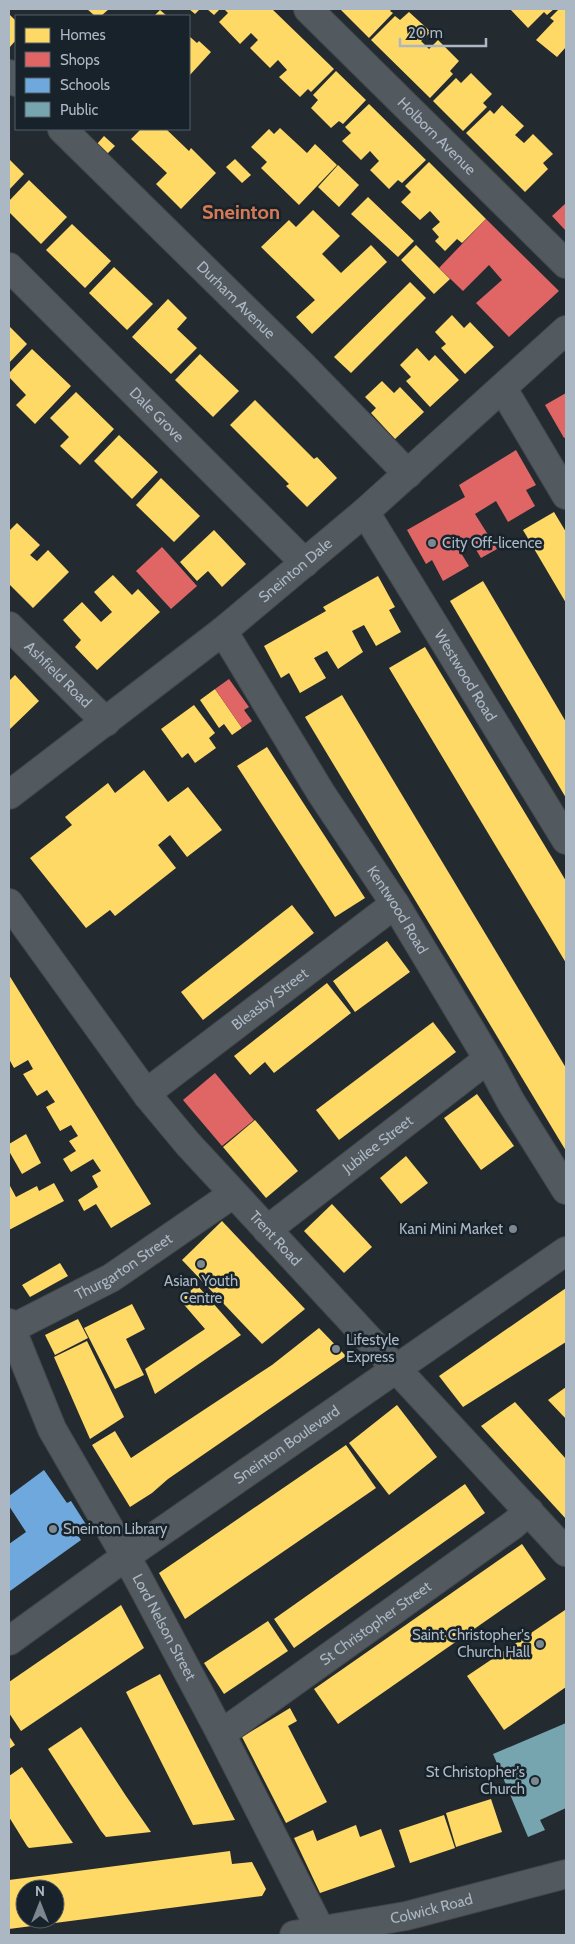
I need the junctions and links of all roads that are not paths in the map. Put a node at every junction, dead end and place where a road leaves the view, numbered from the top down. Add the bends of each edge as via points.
1 (308, 9) edge
2 (63, 130) edge
3 (566, 264) edge
4 (9, 266) edge
5 (566, 330) edge
6 (503, 389) junction
7 (408, 474) junction
8 (566, 495) edge
9 (365, 512) junction
10 (305, 563) junction
11 (9, 626) edge
12 (223, 631) junction
13 (106, 722) junction
14 (9, 795) edge
15 (566, 840) edge
16 (9, 903) edge
17 (395, 904) junction
18 (488, 1059) junction
19 (148, 1096) junction
20 (566, 1190) edge
21 (232, 1194) junction
22 (266, 1230) junction
23 (566, 1251) edge
24 (10, 1328) edge
25 (396, 1368) junction
26 (529, 1511) junction
27 (566, 1552) edge
28 (125, 1557) junction
29 (9, 1641) edge
30 (221, 1734) junction
31 (566, 1874) edge
32 (321, 1931) junction
33 (294, 1935) edge

1 - 3 street, Holborn Avenue
2 - 7 street, Durham Avenue
4 - 10 street, Dale Grove
5 - 6 street, Sneinton Dale
6 - 7 street, Sneinton Dale
6 - 8 street
7 - 9 street, Sneinton Dale
9 - 10 street, Sneinton Dale
9 - 15 street, Westwood Road
10 - 12 street, Sneinton Dale
11 - 13 street, Ashfield Road
12 - 13 street, Sneinton Dale
12 - 17 street, Kentwood Road via 321,793
13 - 14 street, Sneinton Dale
16 - 19 street, Trent Road
17 - 18 street, Kentwood Road
17 - 19 street, Bleasby Street via 158,1085
18 - 20 street, Kentwood Road
18 - 22 street, Jubilee Street
19 - 21 street, Trent Road
21 - 22 street, Trent Road
21 - 24 street, Thurgarton Street via 111,1278
22 - 25 street, Trent Road
23 - 25 street, Sneinton Boulevard
24 - 28 street, Lord Nelson Street via 52,1429
25 - 26 street, Trent Road
25 - 28 street, Sneinton Boulevard
26 - 27 street, Trent Road
26 - 30 street, St Christopher Street
28 - 29 street, Sneinton Boulevard
28 - 30 street, Lord Nelson Street
30 - 32 street, Lord Nelson Street
31 - 32 street, Colwick Road via 406,1916
32 - 33 street, Colwick Road

